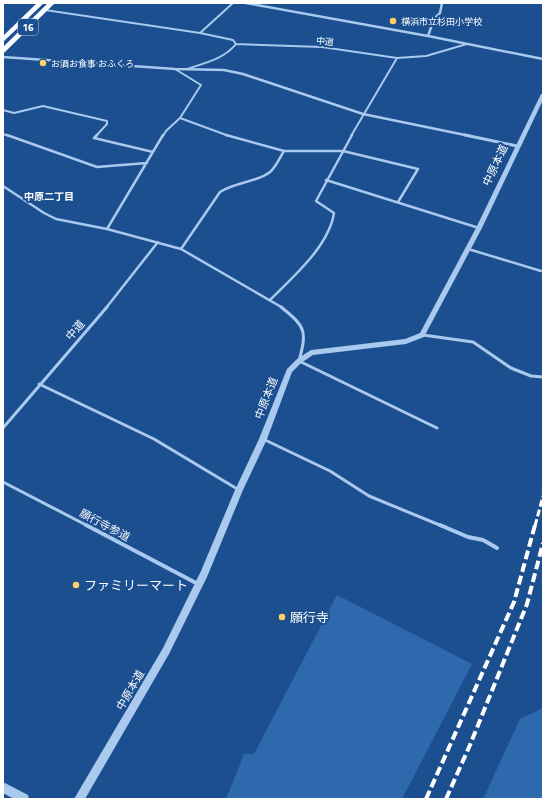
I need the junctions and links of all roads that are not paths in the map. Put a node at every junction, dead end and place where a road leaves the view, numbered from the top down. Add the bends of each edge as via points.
1 (41, 3) edge
2 (52, 3) edge
3 (233, 3) edge
4 (246, 3) edge
5 (442, 3) edge
6 (45, 10) junction
7 (200, 33) junction
8 (428, 36) junction
9 (3, 40) edge
10 (236, 44) junction
11 (467, 44) junction
12 (3, 51) edge
13 (3, 57) edge
14 (397, 58) junction
15 (543, 59) edge
16 (175, 69) junction
17 (186, 69) junction
18 (543, 95) edge
19 (3, 110) edge
20 (363, 114) junction
21 (180, 118) junction
22 (3, 134) edge
23 (517, 146) junction
24 (284, 151) junction
25 (343, 151) junction
26 (154, 152) junction
27 (147, 163) junction
28 (326, 180) junction
29 (3, 186) edge
30 (398, 202) junction
31 (479, 228) junction
32 (107, 229) junction
33 (158, 242) junction
34 (468, 248) junction
35 (182, 249) junction
36 (541, 271) dead end
37 (270, 300) junction
38 (422, 334) junction
39 (299, 361) junction
40 (543, 377) edge
41 (39, 384) junction
42 (3, 428) edge
43 (437, 428) dead end
44 (263, 439) junction
45 (3, 482) edge
46 (239, 490) junction
47 (497, 548) dead end
48 (198, 584) junction
49 (3, 787) edge
50 (24, 799) edge
51 (79, 799) edge

1 - 9 highway, 16
2 - 6 highway, 16
3 - 7 lane
4 - 8 street
5 - 8 street
6 - 7 lane
6 - 12 highway, 16
7 - 10 lane via 234,40
8 - 11 street
10 - 14 lane, 中道 via 322,47
10 - 17 lane via 233,50 224,56
11 - 14 lane, 中道 via 426,56
11 - 15 street
13 - 16 street
14 - 20 lane
16 - 17 street
16 - 21 lane via 201,85
17 - 20 street via 237,72
18 - 23 street, 中原本道
19 - 26 lane via 14,113 43,106 107,121 94,138
20 - 23 street
20 - 25 lane
21 - 24 lane via 236,139
21 - 26 lane via 166,131
22 - 27 lane via 97,167
23 - 31 street, 中原本道
24 - 25 lane
24 - 35 lane via 270,172 229,186 220,192
25 - 28 lane
25 - 30 lane via 418,170
26 - 27 lane
27 - 32 lane
28 - 30 lane
28 - 37 lane via 316,201 334,213 333,222 308,262
29 - 32 lane via 44,214 56,219
30 - 31 lane
31 - 34 street, 中原本道
32 - 33 lane
33 - 35 lane
33 - 41 lane, 中道 via 114,300
34 - 36 lane
34 - 38 street, 中原本道
35 - 37 lane
37 - 39 lane via 297,320 304,333
38 - 39 street, 中原本道 via 406,341 311,353
38 - 40 lane via 472,342 511,368 531,376
39 - 43 lane
39 - 44 street, 中原本道 via 289,371
41 - 42 lane, 中道
41 - 46 lane via 154,439
44 - 46 street, 中原本道
44 - 47 lane via 330,471 369,496 468,537 483,540
45 - 48 lane, 願行寺参道
46 - 48 street, 中原本道
48 - 51 street, 中原本道 via 166,651
49 - 50 street

